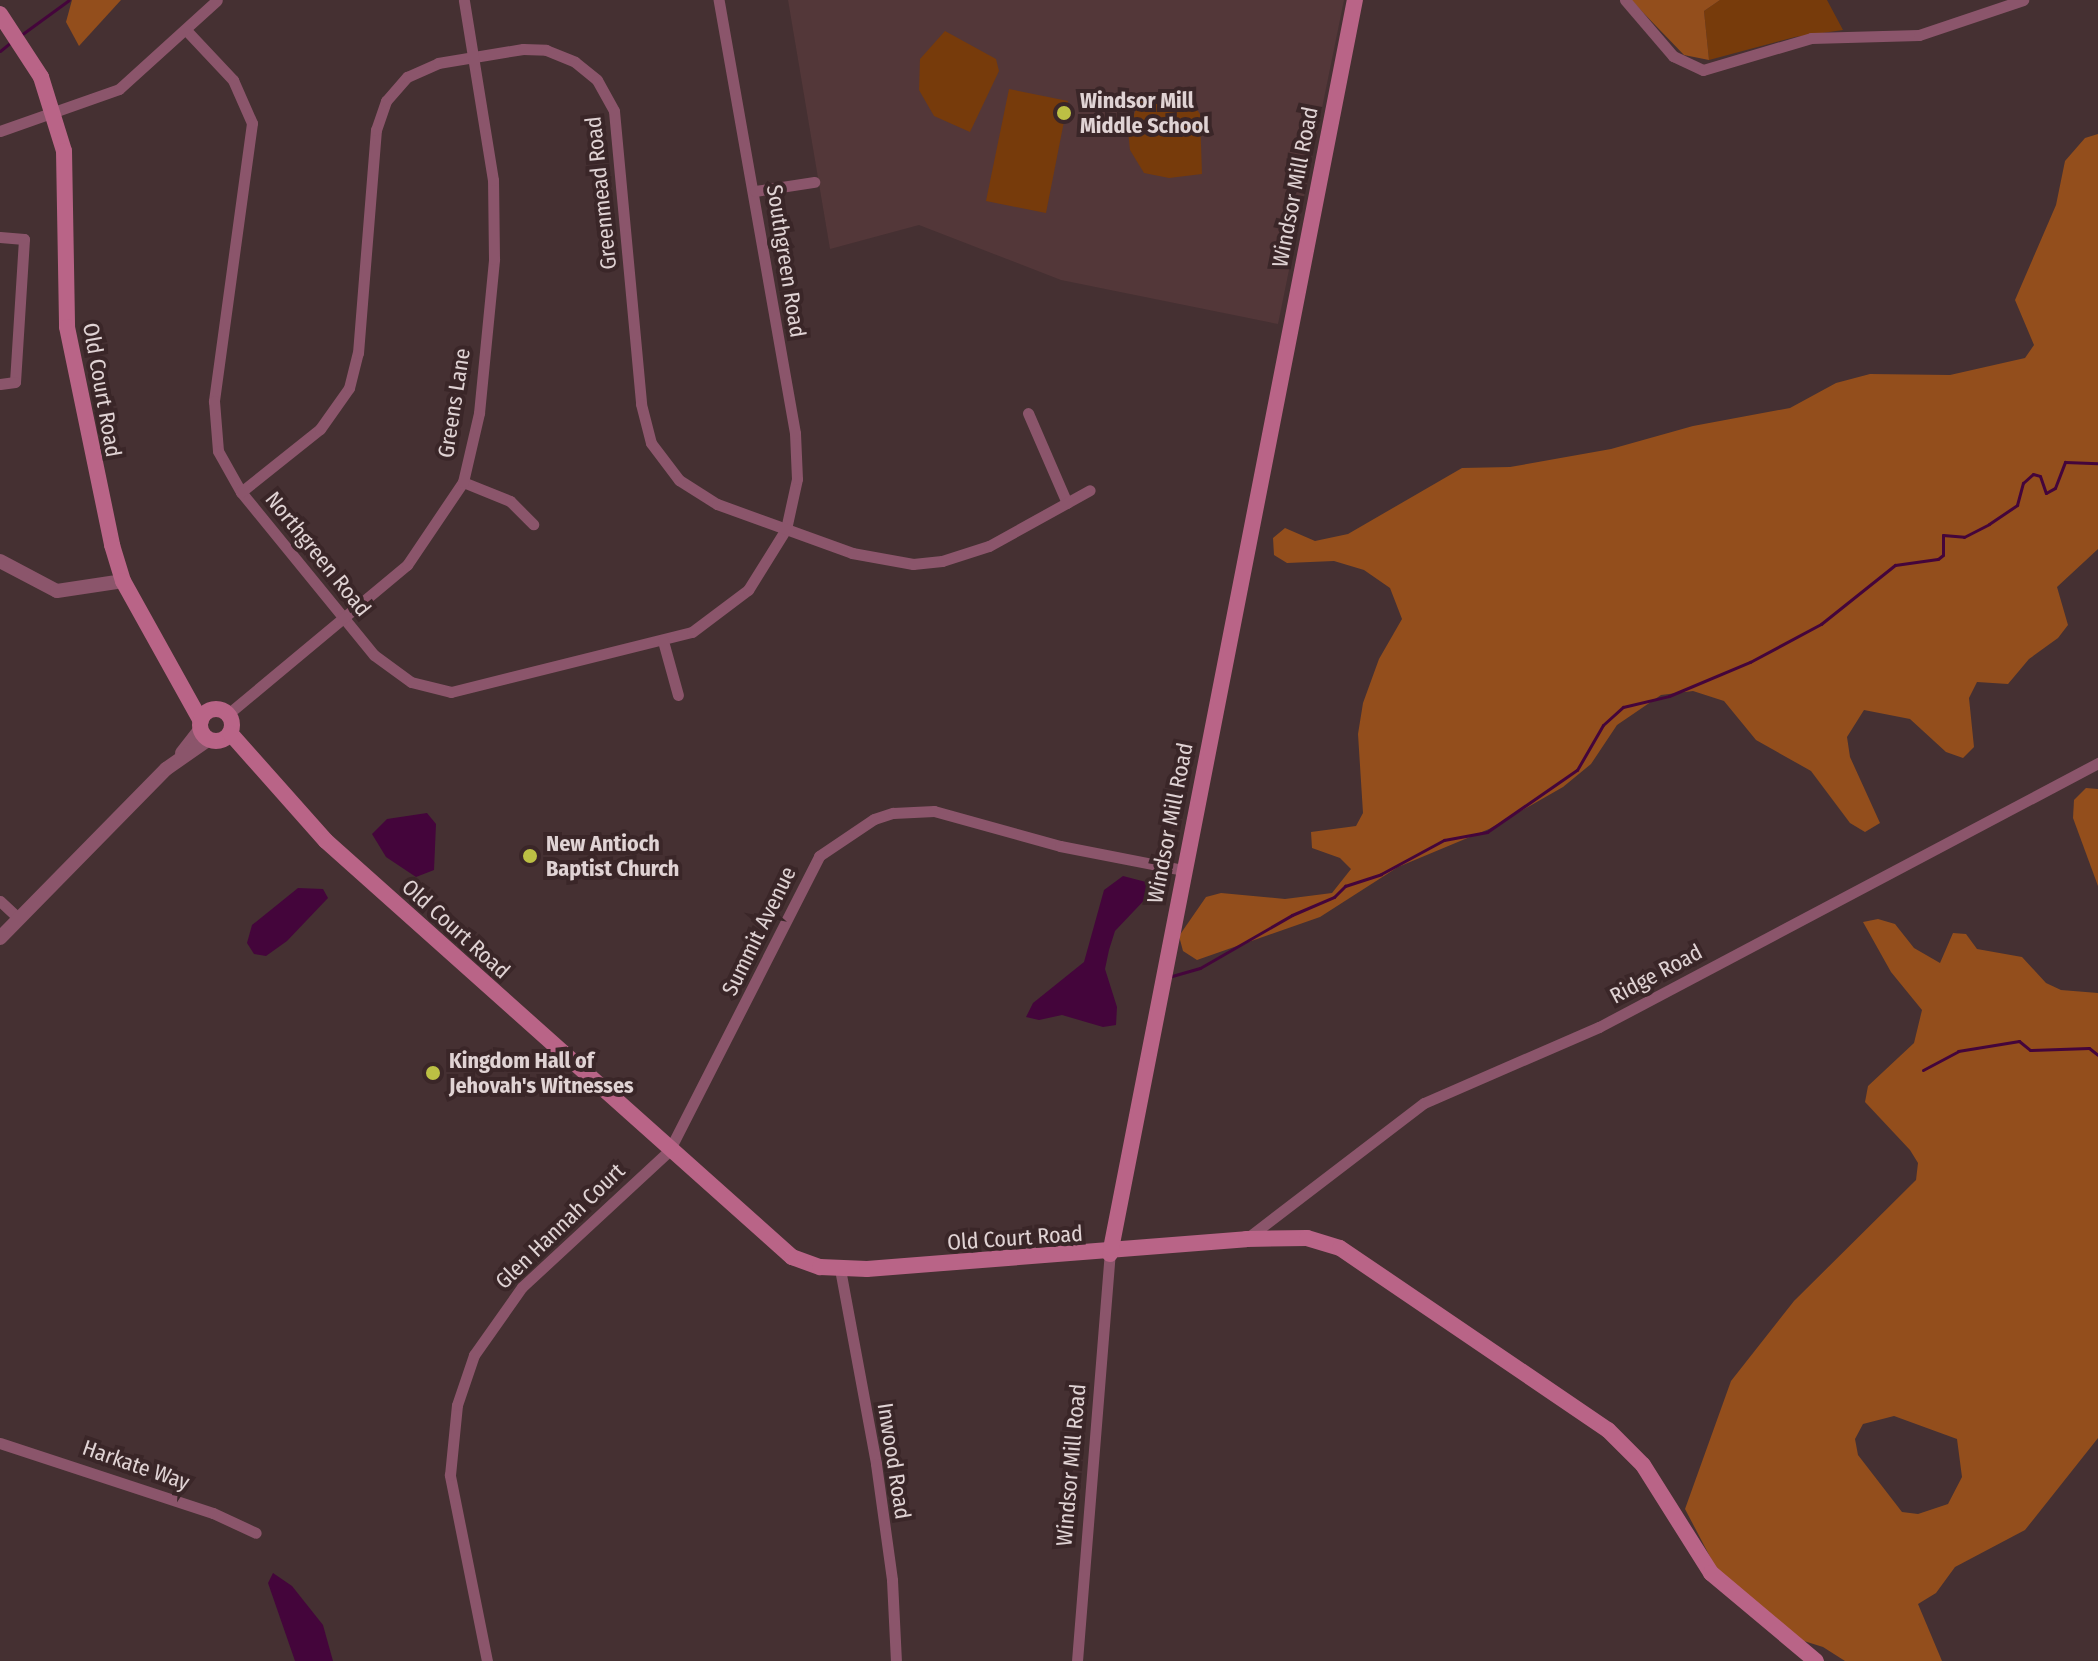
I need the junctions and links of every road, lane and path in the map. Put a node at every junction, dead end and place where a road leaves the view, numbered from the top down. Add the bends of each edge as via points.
1 (217, 0) edge
2 (464, 0) edge
3 (719, 0) edge
4 (1355, 0) edge
5 (1625, 0) edge
6 (2023, 0) edge
7 (0, 14) edge
8 (186, 30) junction
9 (472, 55) junction
10 (56, 114) junction
11 (0, 131) edge
12 (814, 182) dead end
13 (755, 191) junction
14 (0, 237) edge
15 (0, 384) edge
16 (1028, 413) dead end
17 (463, 482) junction
18 (1090, 490) dead end
19 (241, 492) junction
20 (1067, 503) junction
21 (533, 524) dead end
22 (786, 529) junction
23 (0, 561) edge
24 (123, 581) junction
25 (344, 618) junction
26 (663, 641) junction
27 (678, 695) dead end
28 (228, 714) joint
29 (212, 729) junction
30 (2098, 763) edge
31 (1184, 870) junction
32 (0, 901) edge
33 (19, 919) junction
34 (0, 938) edge
35 (669, 1151) junction
36 (1246, 1239) junction
37 (1110, 1254) junction
38 (840, 1269) junction
39 (0, 1443) edge
40 (256, 1533) dead end
41 (487, 1661) edge
42 (896, 1661) edge
43 (1077, 1661) edge
44 (1816, 1661) edge

1 - 8 street
2 - 9 street, Greens Lane
3 - 13 street, Southgreen Road
4 - 31 main road, Windsor Mill Road
5 - 6 street via 1673,56 1703,70 1811,38 1919,35
7 - 10 main road, Old Court Road via 23,44
8 - 10 street via 119,89
8 - 19 street, Northgreen Road via 233,80 252,123 214,401 218,451
9 - 17 street, Greens Lane via 493,180 494,259 479,413
9 - 19 street, Greenmead Road via 420,70 395,87 386,101 376,130 358,353 349,388 320,429
9 - 22 street, Greenmead Road via 523,49 561,54 586,69 607,94 618,128 641,404 651,443 679,480 698,494
10 - 11 street
10 - 24 main road, Old Court Road via 67,182 65,297 71,363
12 - 13 street
13 - 22 street, Southgreen Road via 797,458
14 - 15 street via 24,239 15,382
16 - 20 street
17 - 21 street via 510,501
17 - 25 street, Greens Lane via 407,565
18 - 20 street, Greenmead Road
19 - 25 street, Northgreen Road
20 - 22 street, Greenmead Road via 989,546 942,561 884,562
22 - 26 street, Northgreen Road via 763,572 740,597 710,622
23 - 24 street via 57,591
24 - 29 main road, Old Court Road
25 - 26 street, Northgreen Road via 392,670 411,682 451,692
25 - 28 street, Greens Lane
26 - 27 street
28 - 29 main road
29 - 33 street
29 - 35 main road, Old Court Road via 326,841
30 - 36 street, Ridge Road via 1599,1027 1424,1103
31 - 35 street, Summit Avenue via 1060,846 934,811 893,813 854,829 819,856 807,874 734,1031
31 - 37 main road, Windsor Mill Road
32 - 33 street
33 - 34 street
35 - 38 main road, Old Court Road via 792,1257
35 - 41 street, Glen Hannah Court via 522,1287 488,1329 465,1378 452,1431 450,1475
36 - 37 main road, Old Court Road
36 - 44 main road, Old Court Road via 1307,1238 1356,1255 1584,1411 1643,1465 1711,1573
37 - 38 main road, Old Court Road
37 - 43 street, Windsor Mill Road
38 - 42 street, Inwood Road via 878,1477
39 - 40 street, Harkate Way via 213,1513

